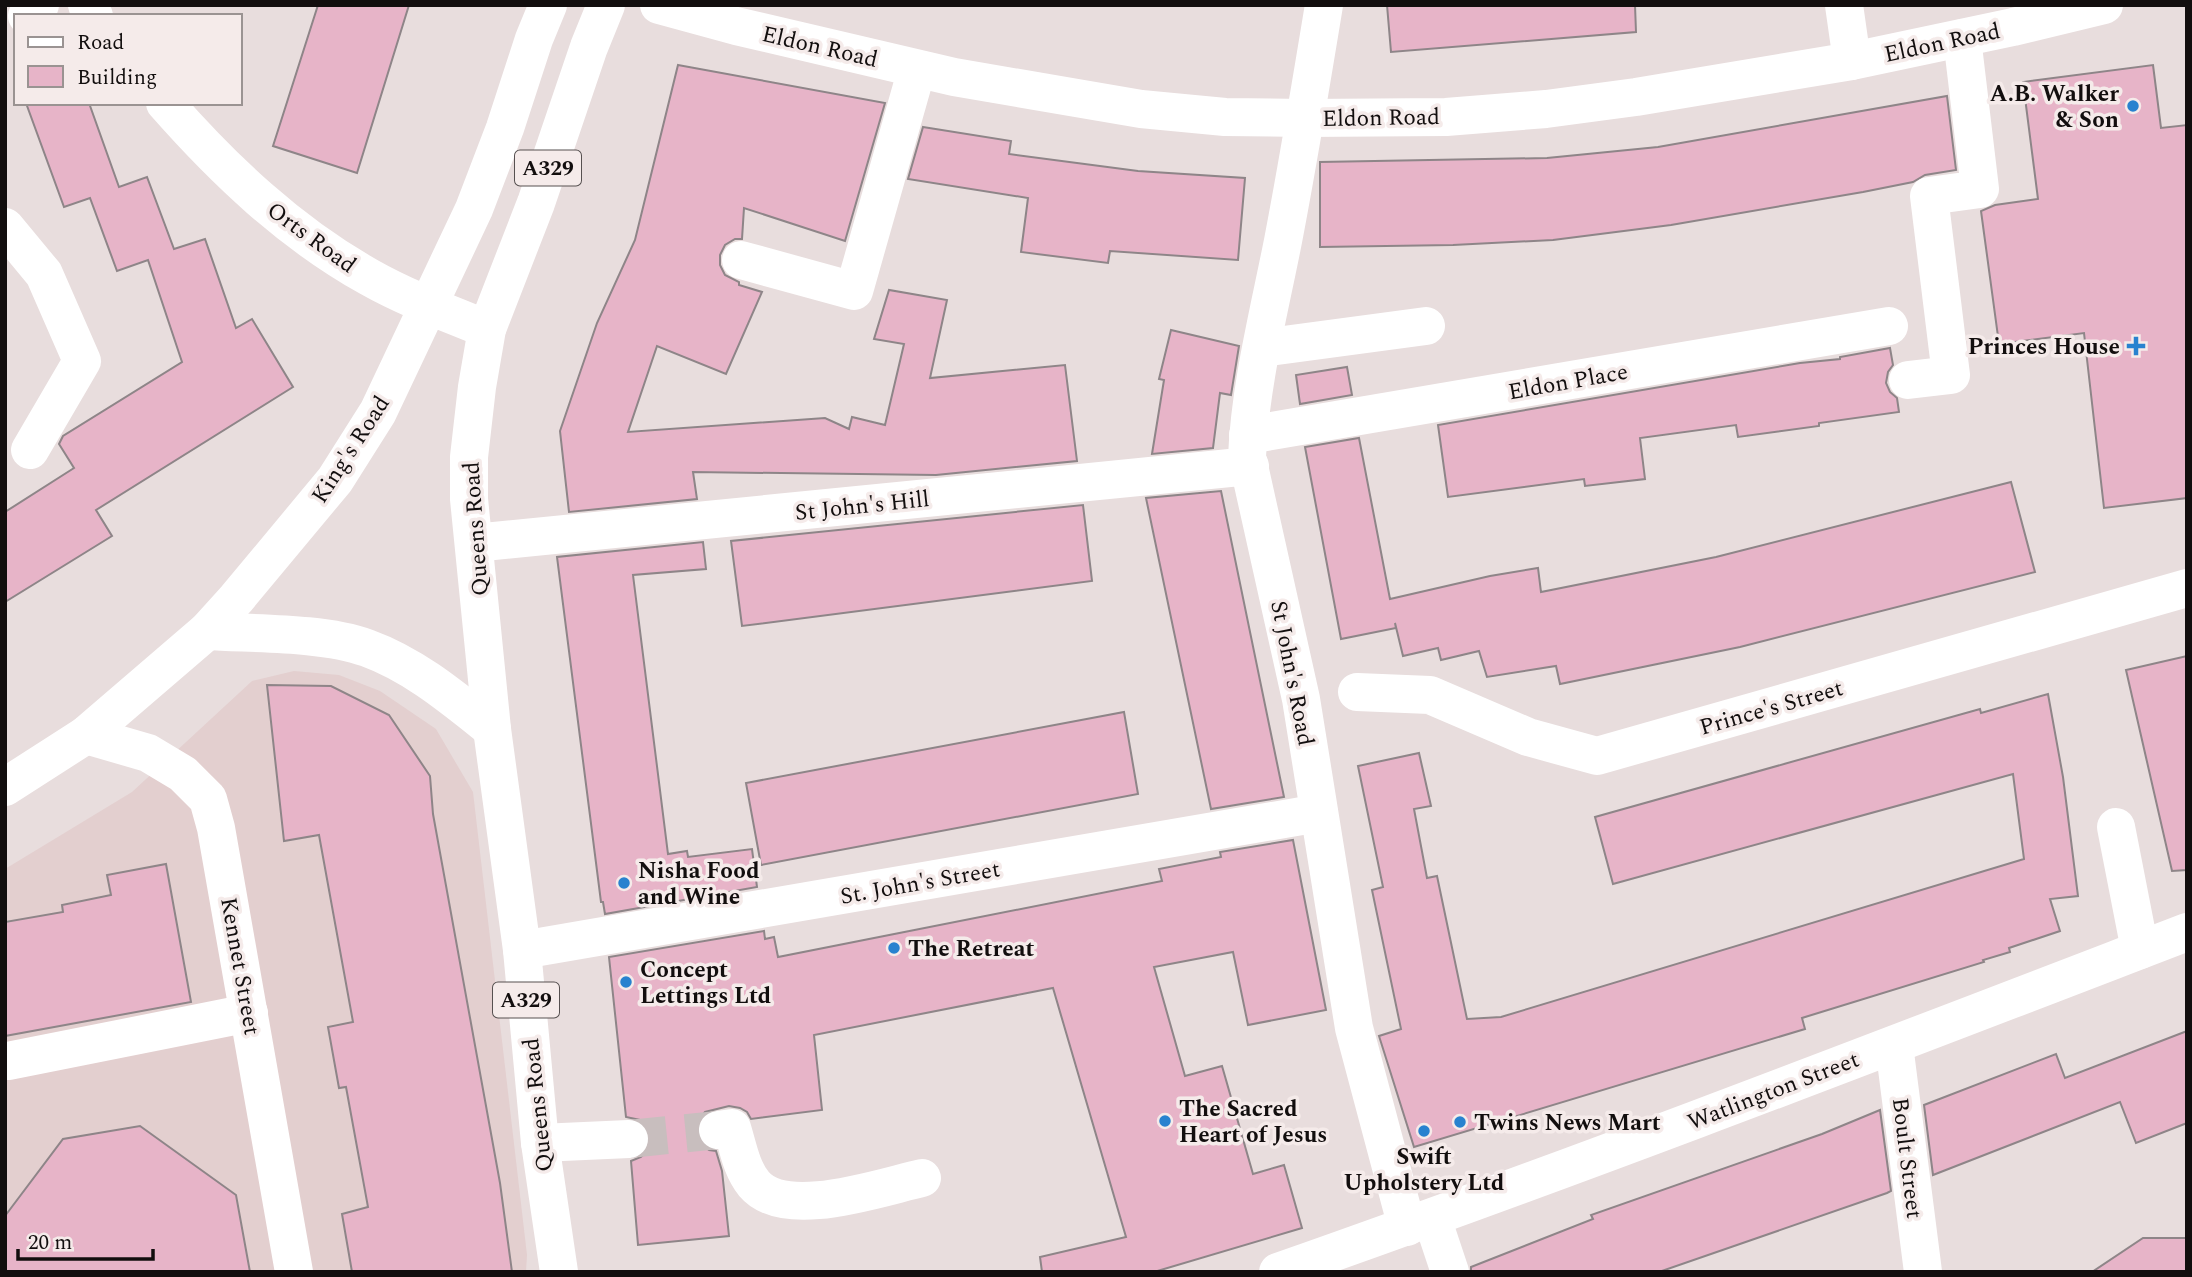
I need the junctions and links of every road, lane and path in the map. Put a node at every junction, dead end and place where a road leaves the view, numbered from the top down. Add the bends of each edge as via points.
1 (548, 5) edge
2 (606, 5) edge
3 (659, 5) edge
4 (1324, 5) edge
5 (1844, 5) edge
6 (2104, 5) edge
7 (1962, 38) junction
8 (1852, 61) junction
9 (918, 69) junction
10 (167, 105) edge
11 (1305, 118) junction
12 (5, 227) edge
13 (741, 260) dead end
14 (429, 306) junction
15 (1426, 326) dead end
16 (1889, 326) dead end
17 (486, 329) junction
18 (1262, 348) junction
19 (1908, 380) dead end
20 (30, 450) dead end
21 (1249, 451) junction
22 (474, 543) junction
23 (2187, 588) edge
24 (207, 631) junction
25 (1357, 692) dead end
26 (492, 729) junction
27 (86, 735) junction
28 (5, 787) edge
29 (1319, 813) junction
30 (2116, 827) dead end
31 (2187, 932) edge
32 (522, 950) junction
33 (2140, 950) junction
34 (249, 1013) junction
35 (1894, 1045) junction
36 (8, 1061) dead end
37 (718, 1130) dead end
38 (629, 1139) tunnel mouth
39 (540, 1143) junction
40 (922, 1178) dead end
41 (1419, 1222) junction
42 (294, 1272) edge
43 (559, 1272) edge
44 (1278, 1272) edge
45 (1450, 1272) edge
46 (1923, 1272) edge

1 - 14 street, King's Road / A329 via 474,209
2 - 17 street, A329
3 - 9 street, Eldon Road
4 - 11 street, St John's Road
5 - 8 street
6 - 7 street, Eldon Road
7 - 8 street, Eldon Road
7 - 19 street via 1980,189 1929,196 1951,375
8 - 11 street, Eldon Road via 1546,109 1446,117
9 - 11 street, Eldon Road via 1141,108 1225,117
9 - 13 street via 854,291
10 - 14 street, Orts Road via 204,148 264,204 369,277
11 - 18 street, St John's Road
12 - 20 street via 44,274 82,361
14 - 17 street, Orts Road
14 - 24 street, King's Road / A329 via 378,411 335,480
15 - 18 street
16 - 21 street, Eldon Place
17 - 22 street, Queens Road / A329 via 468,457
18 - 21 street, St John's Road
21 - 22 street, St John's Hill
21 - 29 street, St John's Road via 1301,699
22 - 26 street, Queens Road / A329
23 - 25 street, Prince's Street via 1597,756 1528,737 1430,695
24 - 26 street via 324,639 366,647 408,666
24 - 27 street, King's Road / A329
26 - 32 street, Queens Road / A329
27 - 28 street, King's Road / A329
27 - 34 street, Kennet Street via 148,753 183,774 208,799
29 - 32 street, St. John's Street
29 - 41 street, St John's Road via 1352,1013
30 - 33 street
31 - 33 street, Watlington Street
32 - 39 street, Queens Road / A329
33 - 35 street, Watlington Street
34 - 36 street
34 - 42 street, Kennet Street
35 - 41 street, Watlington Street
35 - 46 street, Boult Street
37 - 40 street via 732,1128 748,1176 768,1195 784,1201 820,1201
38 - 39 street
39 - 43 street, Queens Road / A329
41 - 44 street, Watlington Street
41 - 45 street, St John's Road

